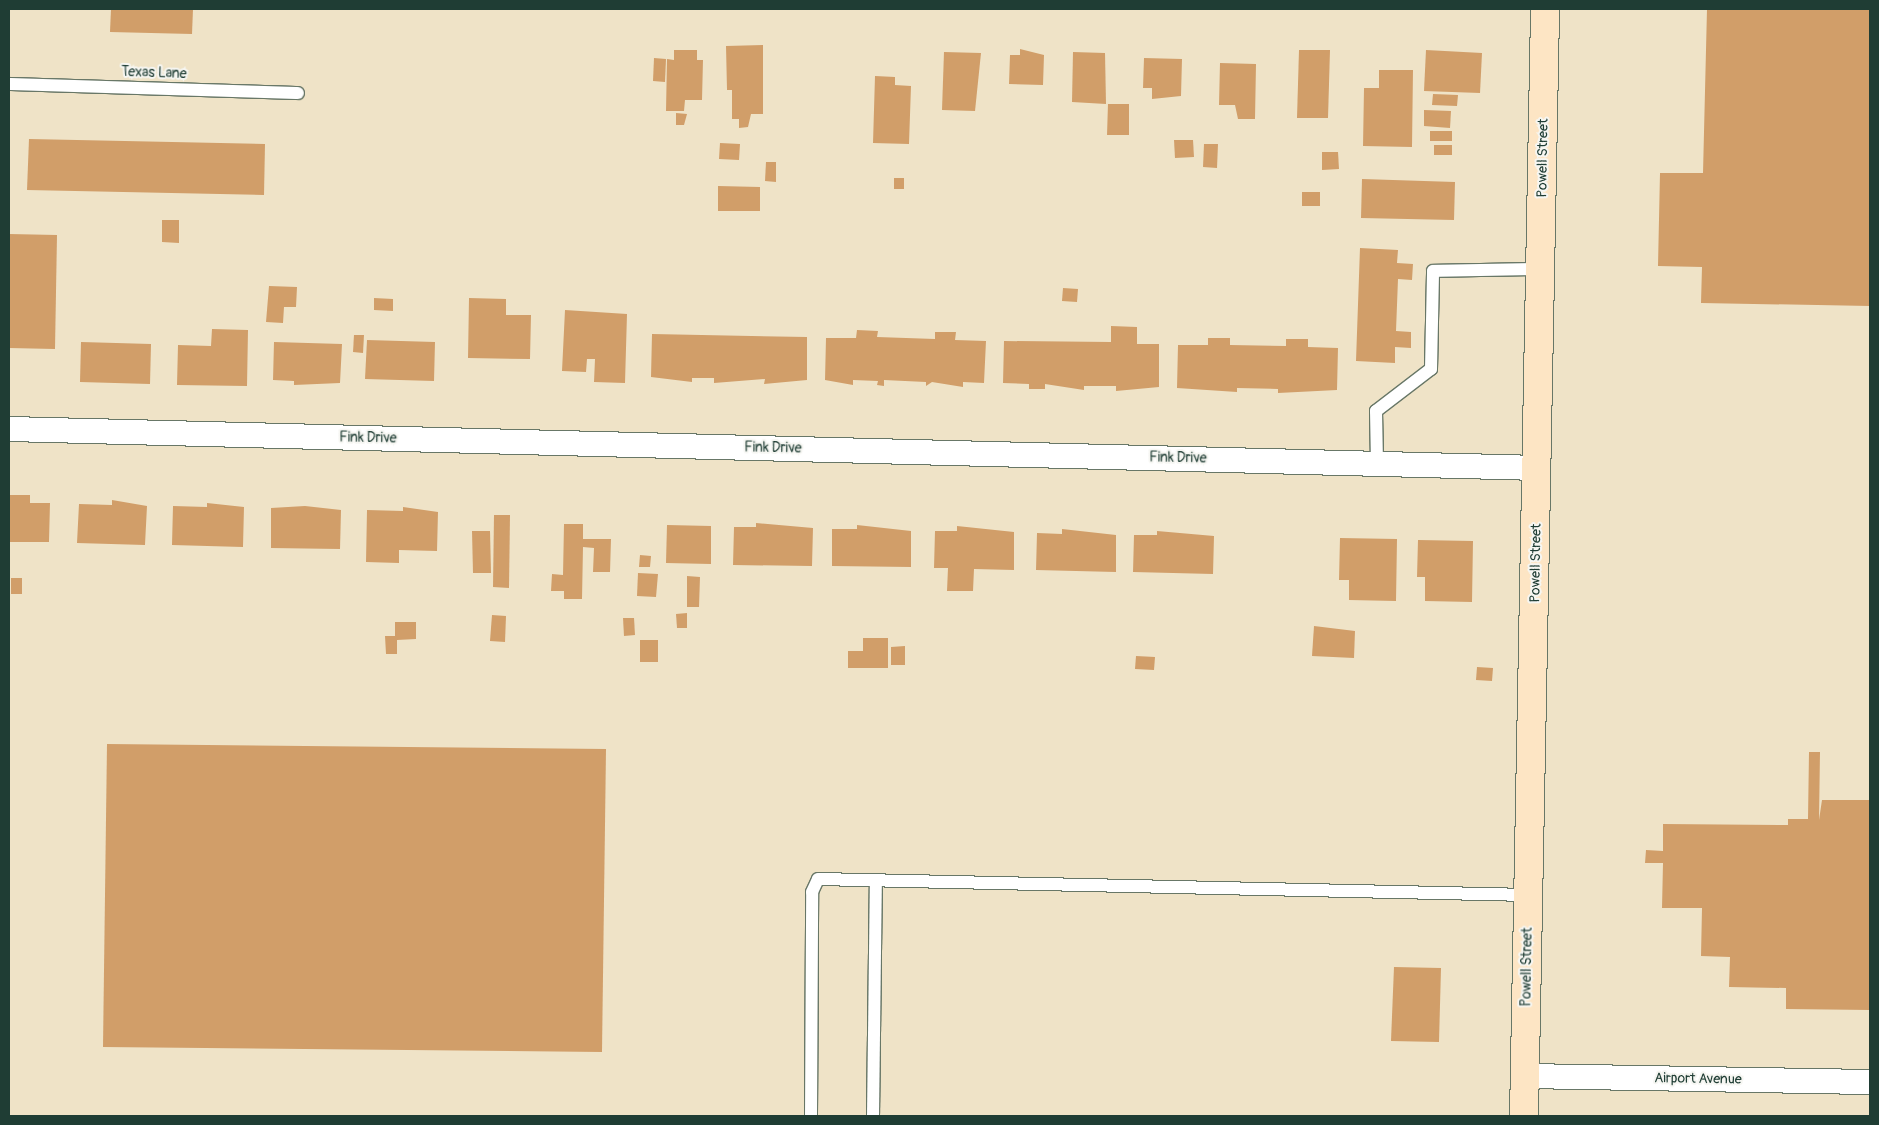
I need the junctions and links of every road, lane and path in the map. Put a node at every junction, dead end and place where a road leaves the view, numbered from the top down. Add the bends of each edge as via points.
1 (1545, 9) edge
2 (9, 84) edge
3 (298, 93) dead end
4 (1541, 269) junction
5 (9, 429) edge
6 (1377, 463) junction
7 (1538, 468) junction
8 (876, 880) junction
9 (1529, 895) junction
10 (1525, 1076) junction
11 (1870, 1082) edge
12 (811, 1116) edge
13 (873, 1116) edge
14 (1524, 1116) edge

1 - 4 street, Powell Street
2 - 3 lane, Texas Lane
4 - 6 lane via 1433,271 1431,370 1376,411
4 - 7 street, Powell Street
5 - 6 street, Fink Drive
6 - 7 street, Fink Drive
7 - 9 street, Powell Street
8 - 9 lane
8 - 12 lane via 818,879 812,892
8 - 13 lane
9 - 10 street, Powell Street
10 - 11 street, Airport Avenue
10 - 14 street, Powell Street

